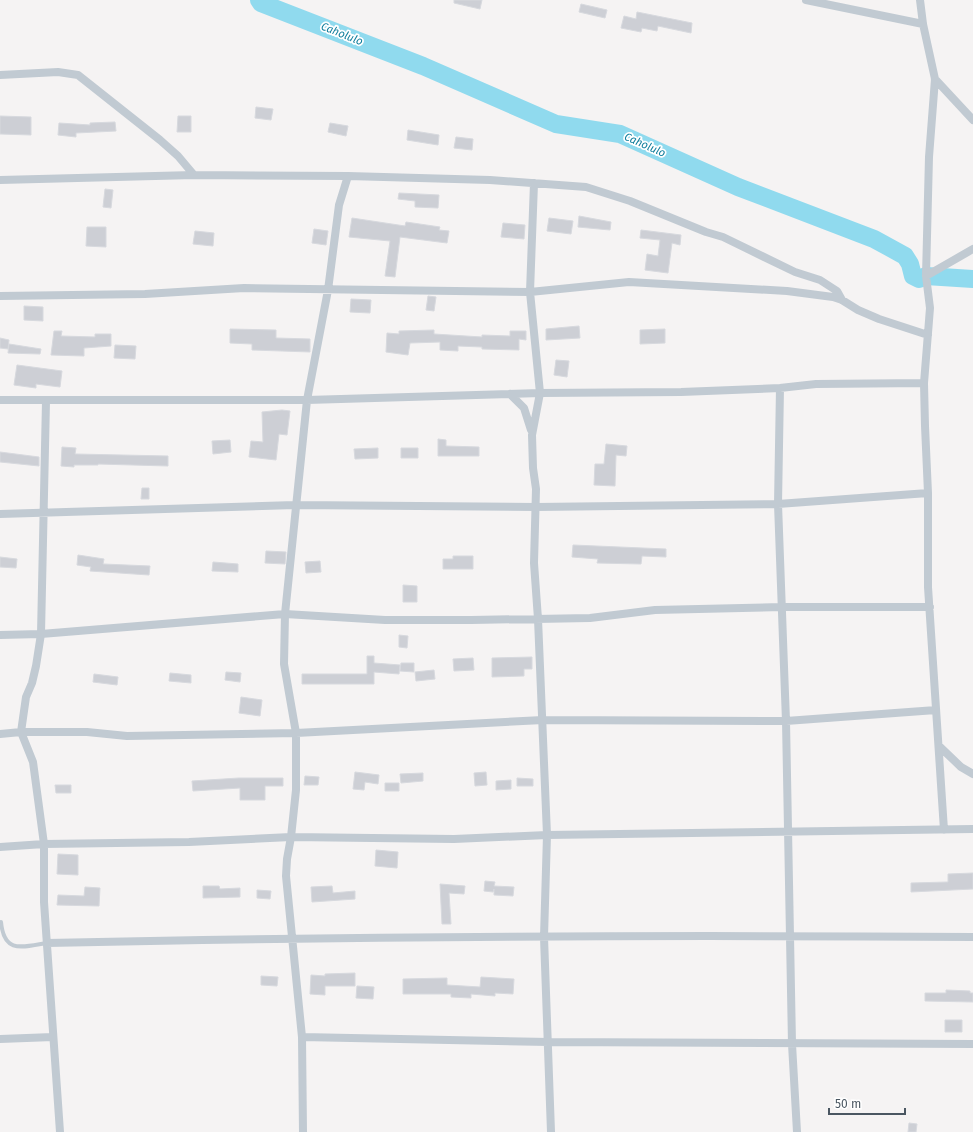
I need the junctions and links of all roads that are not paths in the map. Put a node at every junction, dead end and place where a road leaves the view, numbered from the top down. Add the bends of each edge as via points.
1 (806, 0) edge
2 (920, 0) edge
3 (923, 24) junction
4 (0, 75) edge
5 (935, 79) junction
6 (973, 120) edge
7 (194, 176) junction
8 (348, 176) junction
9 (0, 180) edge
10 (534, 182) junction
11 (973, 249) edge
12 (926, 276) junction
13 (328, 290) junction
14 (530, 292) junction
15 (0, 296) edge
16 (842, 300) junction
17 (928, 335) junction
18 (924, 383) junction
19 (780, 388) junction
20 (540, 393) junction
21 (510, 394) junction
22 (0, 400) edge
23 (307, 400) junction
24 (46, 401) junction
25 (532, 435) junction
26 (928, 493) junction
27 (778, 504) junction
28 (295, 505) junction
29 (536, 507) junction
30 (44, 512) junction
31 (0, 514) edge
32 (782, 607) junction
33 (930, 607) junction
34 (285, 614) junction
35 (538, 620) junction
36 (41, 634) junction
37 (0, 635) edge
38 (936, 710) junction
39 (543, 720) junction
40 (786, 721) junction
41 (21, 732) junction
42 (296, 733) junction
43 (0, 734) edge
44 (939, 746) junction
45 (973, 774) edge
46 (973, 829) edge
47 (944, 830) junction
48 (787, 831) junction
49 (547, 835) junction
50 (291, 837) junction
51 (44, 844) junction
52 (0, 847) edge
53 (1, 922) edge
54 (790, 935) junction
55 (293, 937) junction
56 (544, 937) junction
57 (973, 937) edge
58 (46, 943) junction
59 (53, 1037) junction
60 (302, 1037) junction
61 (0, 1039) edge
62 (549, 1042) junction
63 (792, 1044) junction
64 (973, 1044) edge
65 (60, 1132) edge
66 (303, 1132) edge
67 (550, 1132) edge
68 (797, 1132) edge

1 - 3 street
2 - 3 street
3 - 5 street
4 - 7 street via 70,72 78,75 160,140 178,156
5 - 6 street
5 - 12 street
7 - 8 street
7 - 9 street
8 - 10 street
8 - 13 street via 339,206
10 - 14 street
10 - 16 street via 586,187 630,201 723,237 795,272 820,280 837,291
11 - 12 street
12 - 17 street via 930,308
13 - 14 street
13 - 15 street via 244,288 145,294
13 - 23 street
14 - 16 street via 628,282 787,291
14 - 20 street
16 - 17 street via 879,319
17 - 18 street
18 - 19 street via 816,384
18 - 26 street
19 - 20 street
19 - 27 street
20 - 21 street
20 - 25 street
21 - 23 street
21 - 25 street via 524,408
22 - 24 street
23 - 24 street
23 - 28 street
24 - 30 street
25 - 29 street
26 - 27 street
26 - 33 street
27 - 29 street
27 - 32 street
28 - 29 street
28 - 30 street
28 - 34 street
29 - 35 street via 534,563
30 - 31 street
30 - 36 street
32 - 33 street
32 - 35 street via 655,610 590,618
32 - 40 street
33 - 38 street
34 - 35 street via 385,620
34 - 36 street
34 - 42 street via 284,664
35 - 39 street
36 - 37 street
36 - 41 street via 34,678 26,697
38 - 40 street
38 - 44 street
39 - 40 street
39 - 42 street
39 - 49 street
40 - 48 street
41 - 42 street via 87,732 127,736
41 - 43 street
41 - 51 street via 33,762
42 - 50 street via 296,790
44 - 45 street
44 - 47 street
46 - 47 street
47 - 48 street
48 - 49 street
48 - 54 street
49 - 50 street via 454,839
49 - 56 street
50 - 51 street via 189,842
50 - 55 street via 286,859 286,876
51 - 52 street
51 - 58 street
53 - 58 lane via 2,934 12,946
54 - 56 street
54 - 57 street
54 - 63 street
55 - 56 street
55 - 58 street
55 - 60 street
56 - 62 street
58 - 59 street via 51,981
59 - 61 street
59 - 65 street
60 - 62 street
60 - 66 street
62 - 63 street
62 - 67 street
63 - 64 street
63 - 68 street

